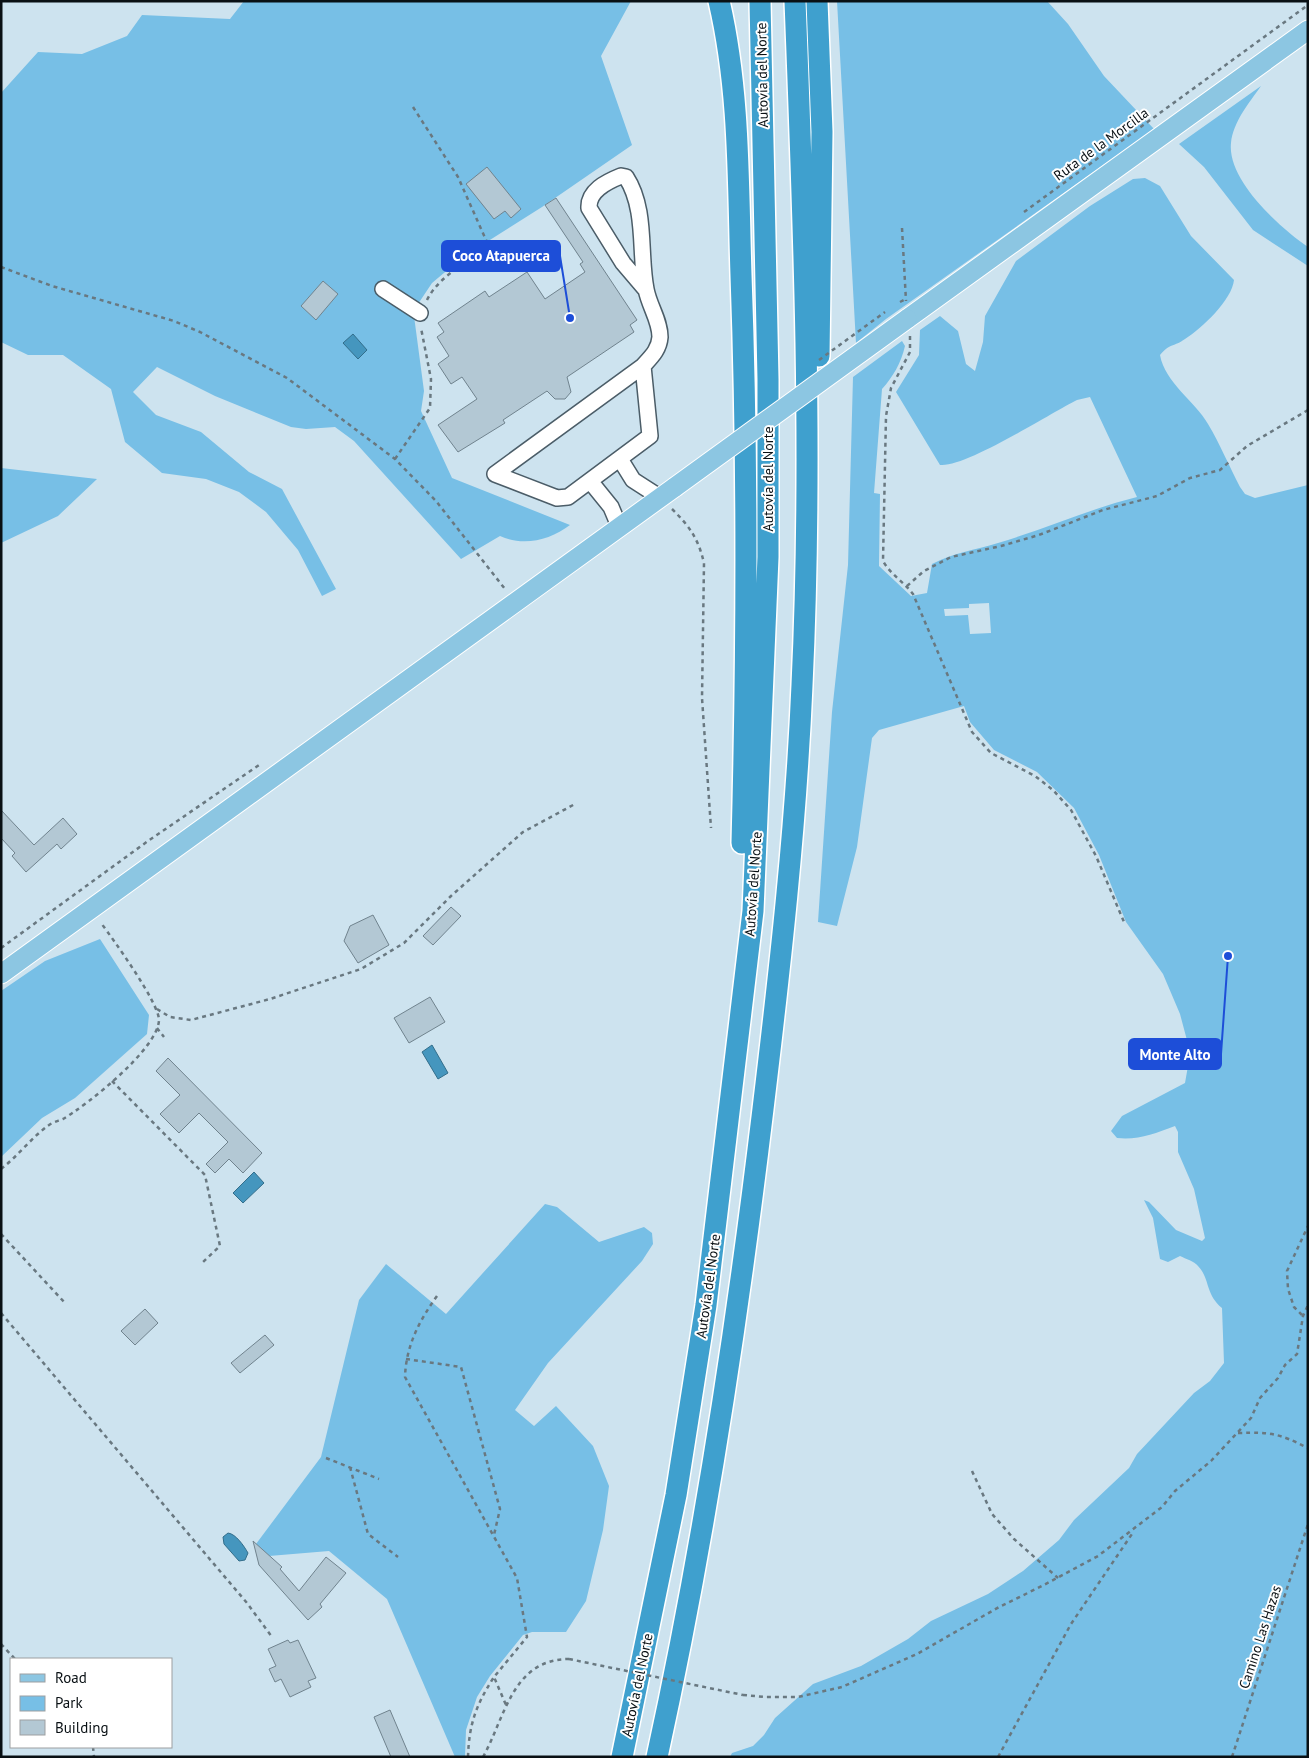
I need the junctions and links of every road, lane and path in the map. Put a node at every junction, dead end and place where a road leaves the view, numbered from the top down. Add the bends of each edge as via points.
1 (719, 1) edge
2 (760, 1) edge
3 (795, 1) edge
4 (817, 1) edge
5 (1308, 5) edge
6 (1308, 30) edge
7 (413, 107) dead end
8 (1022, 214) dead end
9 (902, 228) dead end
10 (496, 246) dead end
11 (490, 249) junction
12 (1, 267) edge
13 (383, 289) dead end
14 (646, 290) junction
15 (913, 293) dead end
16 (906, 299) junction
17 (420, 313) junction
18 (907, 319) junction
19 (643, 366) junction
20 (1308, 410) edge
21 (807, 427) junction
22 (395, 459) junction
23 (620, 459) junction
24 (590, 481) junction
25 (668, 492) junction
26 (619, 526) junction
27 (907, 586) junction
28 (515, 603) junction
29 (575, 804) dead end
30 (711, 828) dead end
31 (91, 910) junction
32 (1124, 922) dead end
33 (1, 974) edge
34 (157, 1010) junction
35 (158, 1028) junction
36 (164, 1037) dead end
37 (112, 1081) junction
38 (733, 1086) junction
39 (1, 1169) edge
40 (1308, 1226) edge
41 (1, 1234) edge
42 (201, 1264) dead end
43 (437, 1296) dead end
44 (65, 1304) dead end
45 (1308, 1305) edge
46 (1, 1313) edge
47 (1303, 1316) junction
48 (406, 1359) junction
49 (1238, 1433) junction
50 (1308, 1448) edge
51 (326, 1458) dead end
52 (350, 1468) junction
53 (972, 1471) dead end
54 (380, 1479) dead end
55 (1308, 1524) edge
56 (1136, 1528) junction
57 (494, 1536) junction
58 (398, 1557) dead end
59 (1058, 1578) junction
60 (272, 1637) dead end
61 (1, 1644) edge
62 (14, 1658) edge
63 (494, 1677) junction
64 (506, 1705) junction
65 (468, 1757) edge
66 (483, 1757) edge
67 (622, 1757) edge
68 (657, 1757) edge
69 (998, 1757) edge
70 (1232, 1757) edge

1 - 38 highway via 731,68 735,121 745,495 745,724
2 - 38 highway, Autovía del Norte via 768,379 768,557 753,910
3 - 21 highway
4 - 21 highway via 822,244 817,403
5 - 8 path, Ruta de la Morcilla
6 - 18 main road
7 - 11 path via 458,177
9 - 16 path
10 - 11 path
11 - 17 path via 446,278 430,295
12 - 22 path via 200,332 287,378
13 - 17 lane
14 - 14 lane via 642,232 632,186 621,176 592,193 588,200 589,208 624,263
14 - 19 lane via 660,337 657,351
15 - 16 path
16 - 18 path
17 - 22 path via 418,316 432,379 430,408
18 - 25 main road, bridge
18 - 27 path via 910,352 891,388 886,416 883,562
19 - 23 lane via 650,436
19 - 24 lane via 495,474 557,498 568,498
20 - 27 path via 1247,446 1220,470 1190,478 1158,496 1103,510 1039,535 950,557 924,571
21 - 68 highway via 802,684 795,812 776,1005 726,1391 692,1587
22 - 28 path via 468,538
23 - 24 lane
23 - 25 lane via 633,480
24 - 26 lane via 610,507
25 - 26 main road
25 - 30 path via 699,543 704,563 702,698
26 - 28 main road
27 - 32 path via 972,732 991,753 1035,776 1071,810 1096,856
28 - 31 main road
29 - 34 path via 523,832 404,943 360,969 270,999 190,1020 170,1017
31 - 33 main road
31 - 34 path via 119,947
34 - 35 path
35 - 36 path
35 - 37 path via 144,1052
37 - 39 path via 49,1125
37 - 42 path via 205,1175 220,1246
38 - 67 highway, Autovía del Norte via 706,1306 676,1495
40 - 47 path via 1288,1271 1288,1289 1294,1307
41 - 44 path
43 - 48 path via 422,1317
45 - 47 path
46 - 60 path via 247,1603
47 - 49 path via 1298,1354 1260,1398 1251,1418
48 - 57 path via 405,1377
48 - 57 path via 461,1367 500,1509
49 - 50 path via 1270,1432
49 - 56 path
51 - 52 path
52 - 54 path
52 - 58 path via 368,1534
53 - 59 path via 992,1514 1014,1539
55 - 70 path, Camino Las Hazas
56 - 59 path via 1098,1556
56 - 69 path via 1071,1624
57 - 63 path via 517,1578 526,1637
59 - 64 path, bridge via 998,1607 917,1654 842,1687 798,1697 765,1698 569,1659 536,1667 516,1686
61 - 62 path
63 - 64 path
63 - 65 path via 479,1700 469,1731
64 - 66 path

